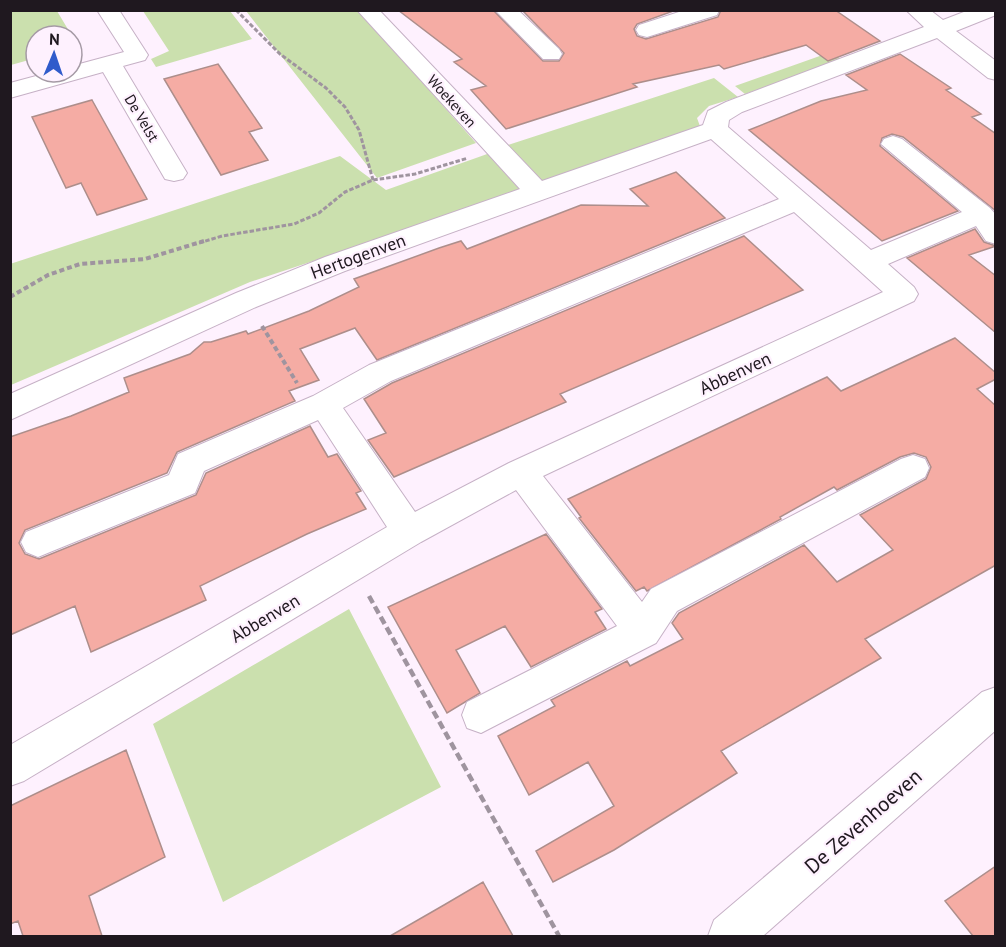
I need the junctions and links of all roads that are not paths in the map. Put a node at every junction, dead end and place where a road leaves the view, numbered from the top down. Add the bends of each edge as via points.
1 (108, 10) edge
2 (367, 10) edge
3 (505, 10) edge
4 (709, 10) edge
5 (916, 10) edge
6 (990, 10) edge
7 (646, 30) dead end
8 (940, 30) junction
9 (551, 54) dead end
10 (110, 63) junction
11 (996, 73) edge
12 (10, 91) edge
13 (715, 129) junction
14 (893, 144) dead end
15 (174, 172) dead end
16 (537, 192) junction
17 (798, 201) junction
18 (988, 224) edge
19 (868, 262) junction
20 (319, 406) junction
21 (10, 408) edge
22 (913, 468) dead end
23 (521, 472) junction
24 (410, 532) junction
25 (38, 542) dead end
26 (643, 631) junction
27 (996, 705) edge
28 (481, 715) dead end
29 (10, 767) edge
30 (730, 936) edge

1 - 10 street via 137,55
2 - 16 street, Woekeven
3 - 9 street
4 - 7 street
5 - 8 street
6 - 8 street
8 - 11 street
8 - 13 street via 734,107 717,116
10 - 12 street
10 - 15 street, De Velst
13 - 16 street, Hertogenven
13 - 17 street, Abbenven
14 - 18 street
16 - 21 street, Hertogenven via 246,300
17 - 19 street, Abbenven
17 - 20 street via 380,373
18 - 19 street
19 - 23 street, Abbenven via 904,294
20 - 24 street
20 - 25 street via 190,463 183,484
22 - 26 street via 664,600
23 - 24 street, Abbenven
23 - 26 street
24 - 29 street, Abbenven
26 - 28 street
27 - 30 street, De Zevenhoeven

